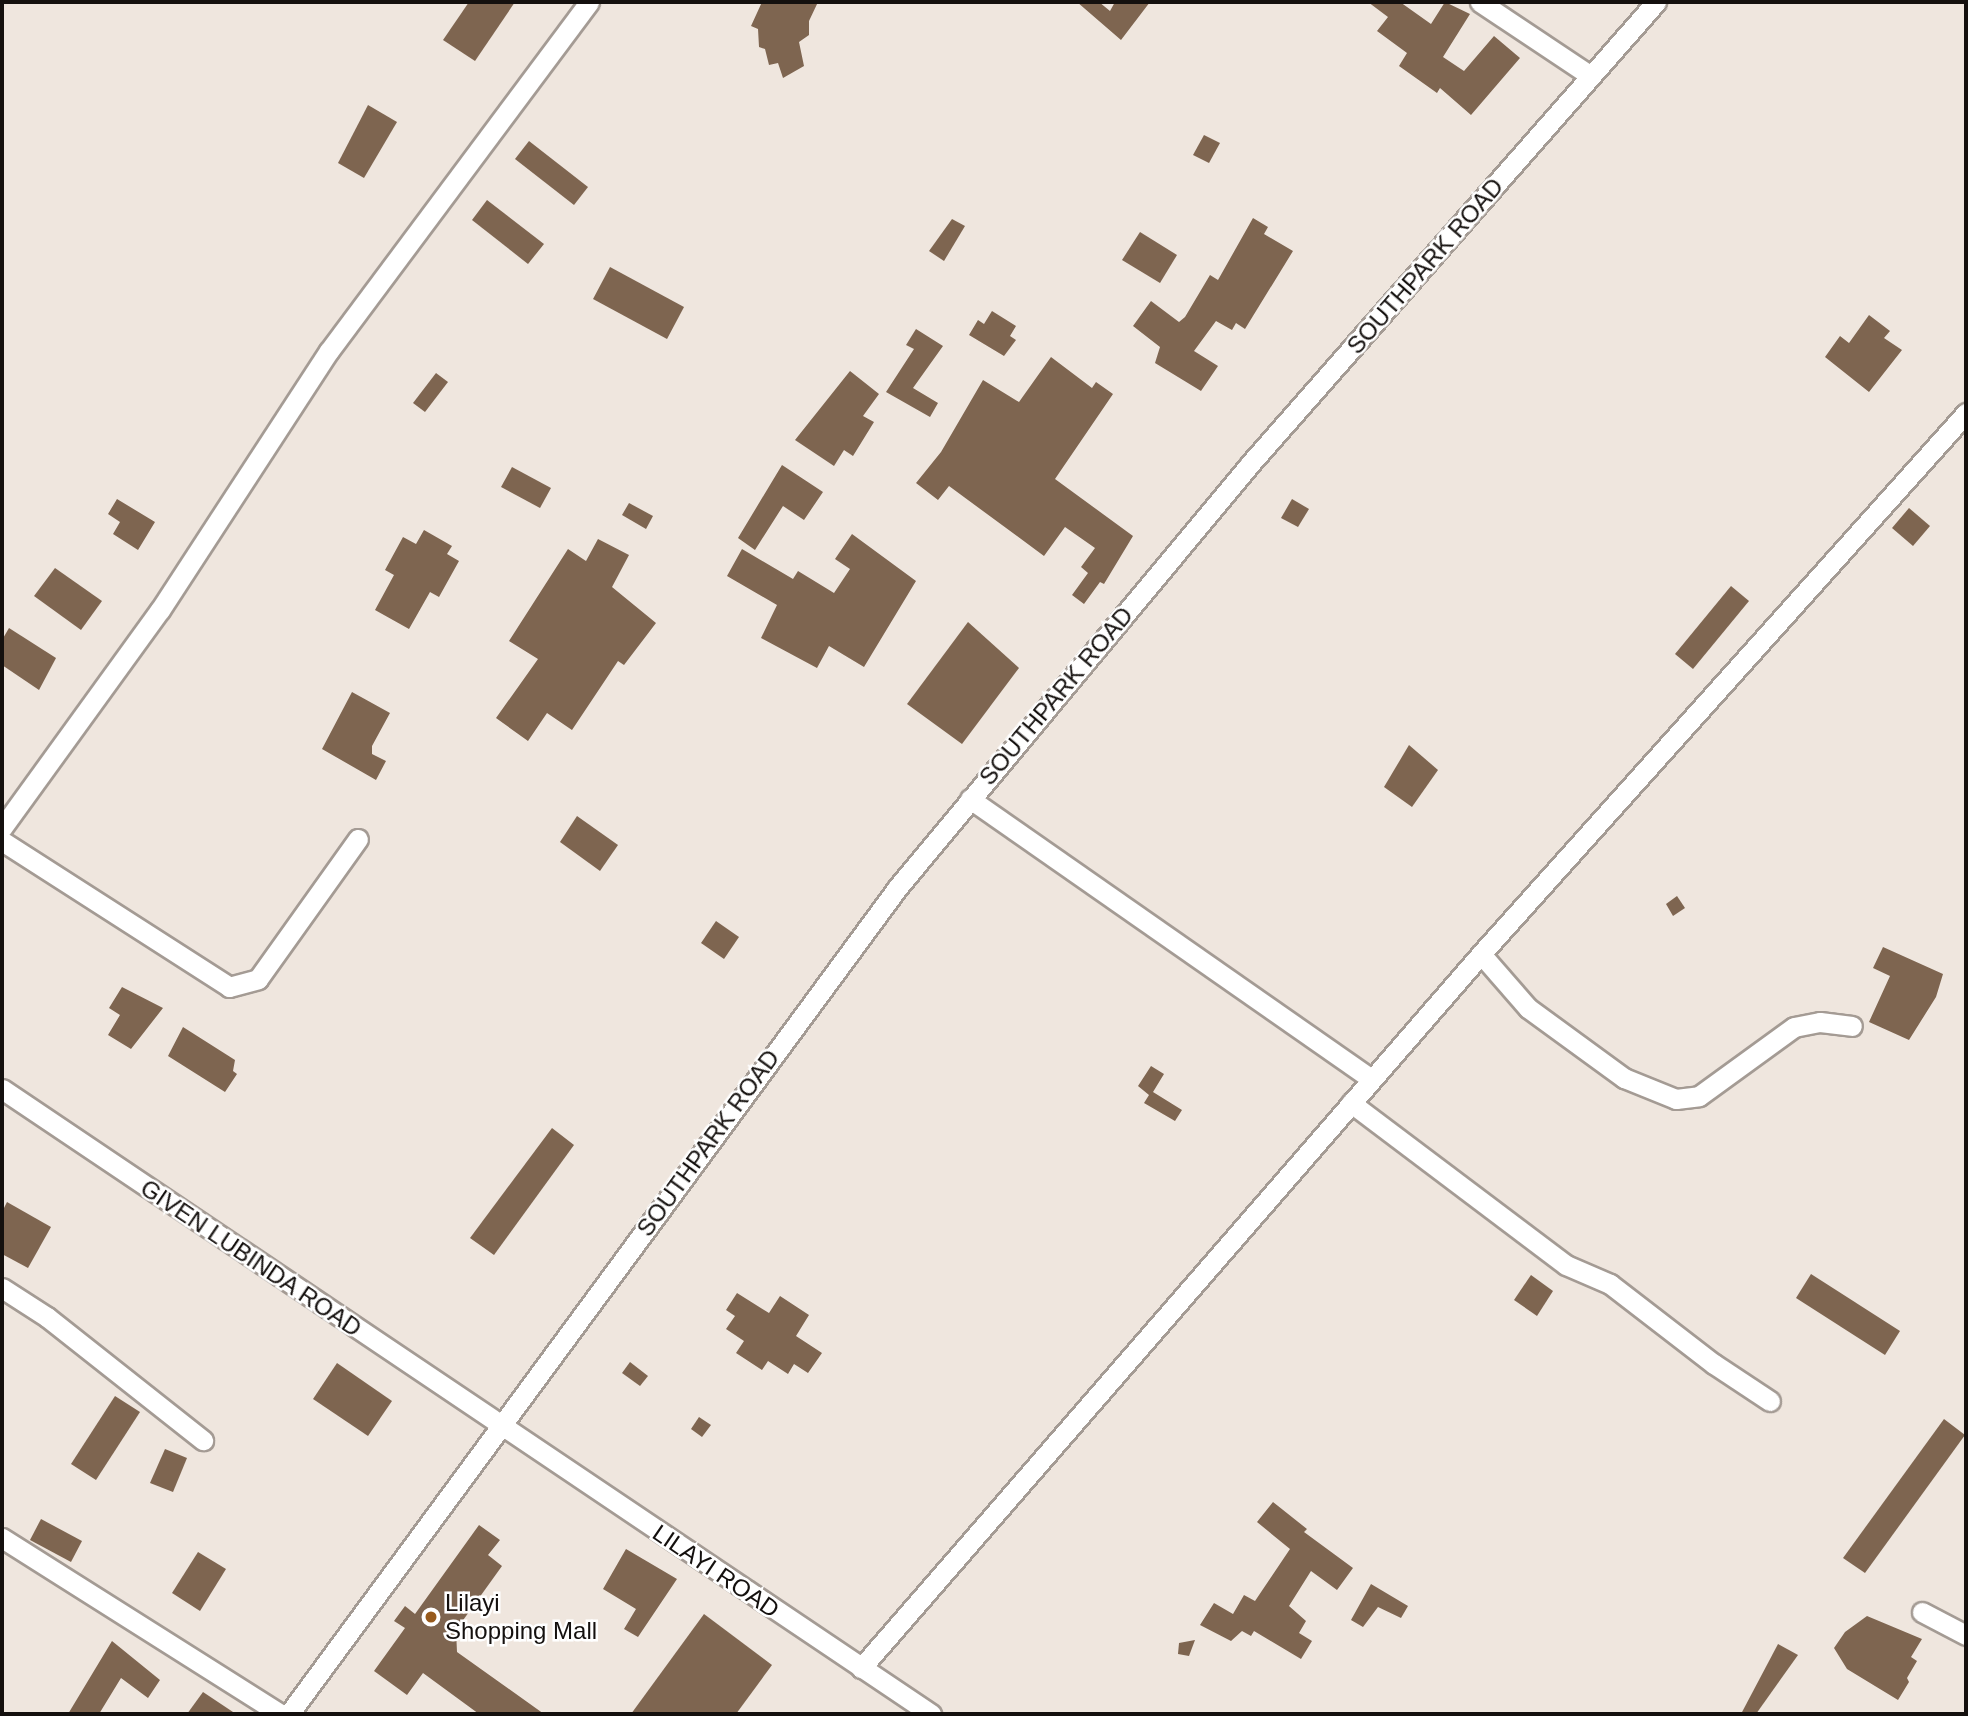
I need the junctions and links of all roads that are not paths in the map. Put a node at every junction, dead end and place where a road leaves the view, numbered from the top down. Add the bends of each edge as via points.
1 (589, 2) edge
2 (1480, 2) edge
3 (1656, 2) edge
4 (1591, 76) junction
5 (1966, 413) edge
6 (970, 799) junction
7 (2, 828) edge
8 (358, 839) dead end
9 (2, 841) edge
10 (1480, 954) junction
11 (1852, 1026) dead end
12 (1371, 1079) junction
13 (2, 1089) edge
14 (1351, 1102) junction
15 (2, 1288) edge
16 (1769, 1401) dead end
17 (501, 1427) junction
18 (203, 1440) dead end
19 (2, 1538) edge
20 (1922, 1612) dead end
21 (1966, 1636) edge
22 (861, 1668) junction
23 (280, 1714) edge
24 (289, 1714) edge
25 (930, 1714) edge

1 - 7 street via 329,351 160,610
2 - 4 street
3 - 4 street, SOUTHPARK ROAD
4 - 6 street, SOUTHPARK ROAD via 1250,464
5 - 10 street
6 - 12 street
6 - 17 street, SOUTHPARK ROAD via 890,898
8 - 9 street via 258,979 229,987
10 - 11 street via 1528,1008 1624,1078 1676,1099 1699,1096 1794,1027 1820,1023
10 - 12 street
12 - 14 street
13 - 17 street, GIVEN LUBINDA ROAD
14 - 16 street via 1566,1265 1611,1284
14 - 22 street
15 - 18 street via 47,1317
17 - 22 street, LILAYI ROAD
17 - 24 street, SOUTHPARK ROAD
19 - 23 street
20 - 21 street
22 - 25 street, LILAYI ROAD

